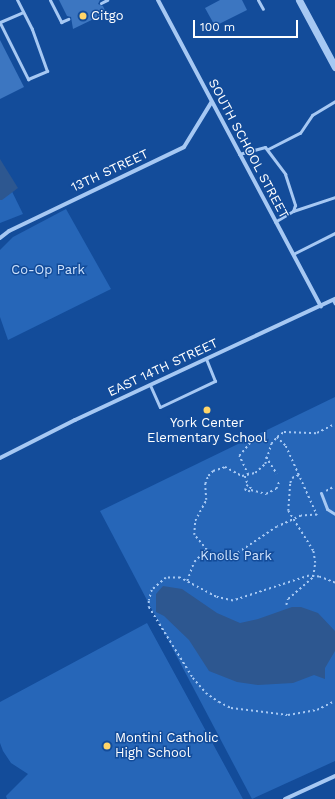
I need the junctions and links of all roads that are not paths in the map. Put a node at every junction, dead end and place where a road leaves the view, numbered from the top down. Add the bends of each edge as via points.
1 (17, 0) edge
2 (50, 0) edge
3 (107, 0) edge
4 (158, 0) edge
5 (258, 0) edge
6 (299, 0) edge
7 (101, 3) dead end
8 (263, 9) dead end
9 (23, 12) junction
10 (68, 19) dead end
11 (0, 23) edge
12 (335, 67) edge
13 (335, 101) edge
14 (211, 102) junction
15 (268, 149) junction
16 (239, 154) junction
17 (335, 197) edge
18 (293, 211) junction
19 (276, 222) junction
20 (335, 233) edge
21 (0, 238) edge
22 (293, 254) junction
23 (334, 301) edge
24 (321, 306) junction
25 (206, 359) junction
26 (150, 385) junction
27 (0, 458) edge
28 (321, 493) road end
29 (335, 514) edge
30 (335, 776) edge
31 (286, 799) edge

1 - 9 lane
2 - 10 lane via 60,22
3 - 7 lane
4 - 14 street, SOUTH SCHOOL STREET
5 - 8 lane
6 - 12 street
9 - 11 lane
9 - 11 lane via 47,71 28,79
13 - 15 lane via 312,115 300,133
14 - 16 street, SOUTH SCHOOL STREET
14 - 21 street, 13TH STREET via 184,147 9,231
15 - 16 lane via 259,147
15 - 18 lane via 292,190 296,205
16 - 19 street, SOUTH SCHOOL STREET
17 - 18 lane
18 - 19 lane
19 - 22 street, SOUTH SCHOOL STREET
20 - 22 lane
22 - 24 street, SOUTH SCHOOL STREET
23 - 24 street, EAST 14TH STREET
24 - 25 street, EAST 14TH STREET
25 - 26 street, EAST 14TH STREET
25 - 26 lane via 214,381 160,407
26 - 27 street, EAST 14TH STREET
28 - 29 lane via 328,509
30 - 31 street

